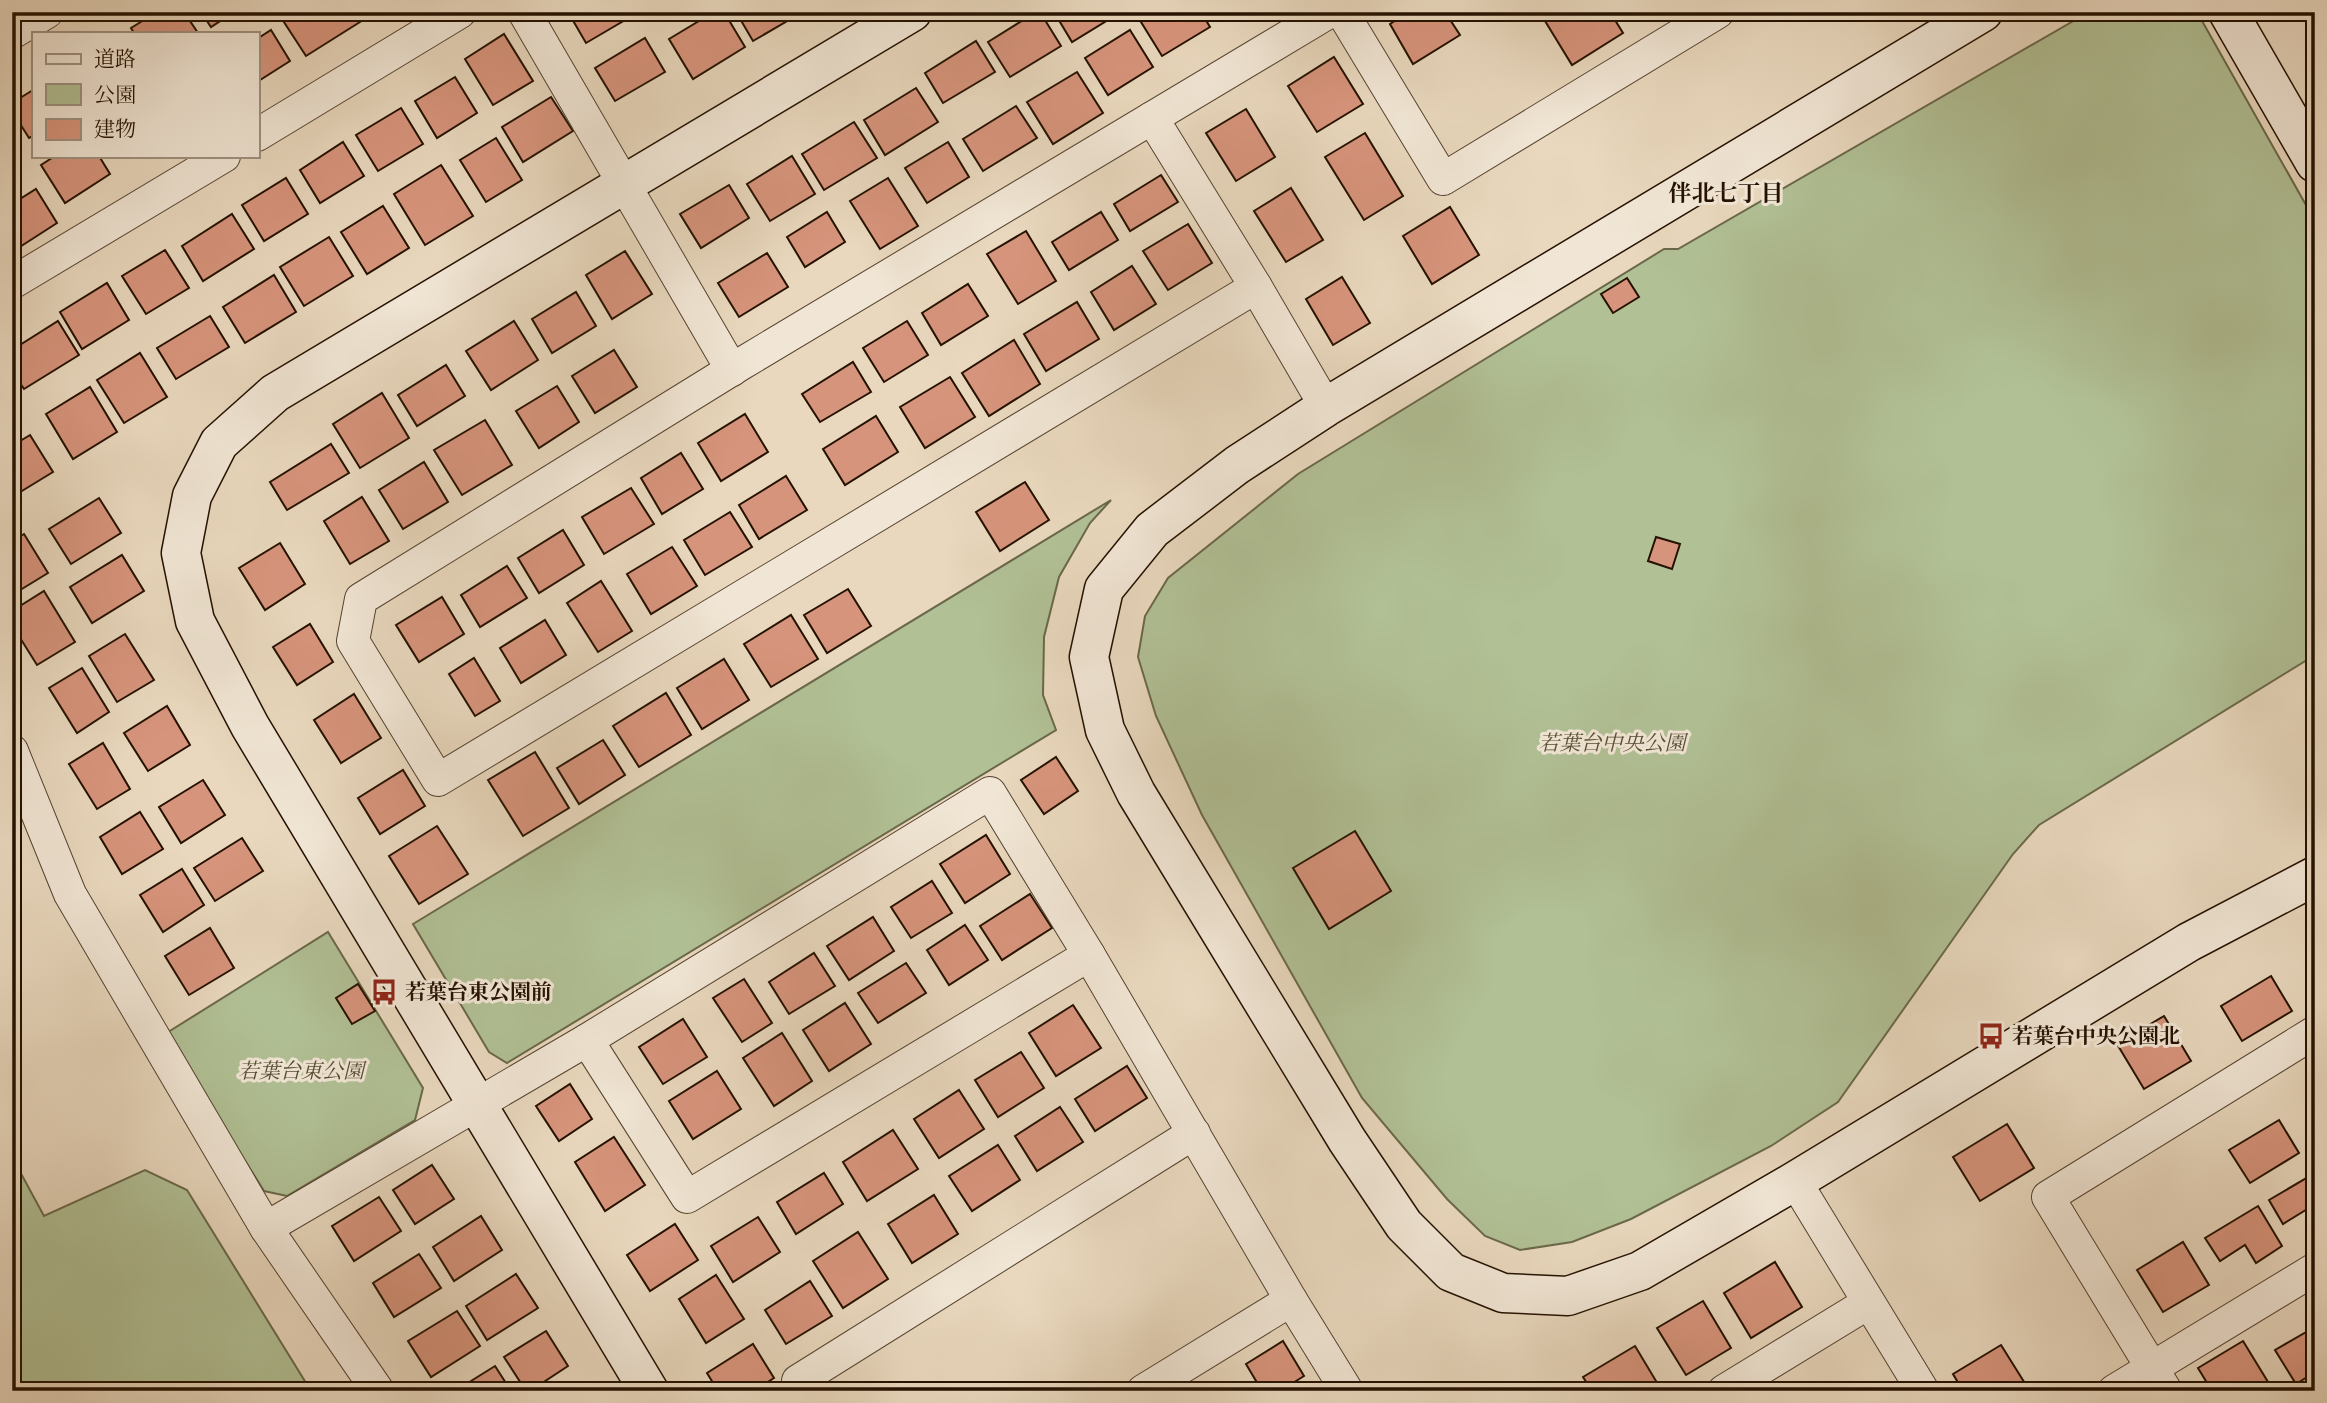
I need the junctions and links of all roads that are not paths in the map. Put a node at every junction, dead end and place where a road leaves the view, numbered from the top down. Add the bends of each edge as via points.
1 (47, 12) edge
2 (460, 12) edge
3 (524, 12) edge
4 (912, 12) edge
5 (1329, 12) edge
6 (1342, 12) edge
7 (1718, 12) edge
8 (1983, 12) edge
9 (2228, 12) edge
10 (12, 33) edge
11 (1152, 118) junction
12 (259, 134) edge
13 (221, 158) edge
14 (2315, 163) edge
15 (625, 185) junction
16 (12, 283) edge
17 (1256, 287) junction
18 (732, 370) junction
19 (1326, 407) junction
20 (12, 751) edge
21 (2315, 876) edge
22 (1089, 955) junction
23 (2315, 1032) edge
24 (587, 1040) junction
25 (475, 1104) junction
26 (1194, 1133) junction
27 (1795, 1181) junction
28 (266, 1228) junction
29 (2315, 1269) edge
30 (1291, 1300) junction
31 (1868, 1303) junction
32 (2159, 1379) edge
33 (378, 1391) edge
34 (649, 1391) edge
35 (804, 1391) edge
36 (1143, 1391) edge
37 (1347, 1391) edge
38 (1724, 1391) edge
39 (1923, 1391) edge
40 (2114, 1391) edge

1 - 10 street
2 - 12 street
3 - 15 street
4 - 15 street
5 - 11 street
6 - 7 street via 1443,179
8 - 19 street
9 - 14 street
11 - 17 street
11 - 18 street
13 - 16 street
15 - 18 street
15 - 25 street via 275,393 219,443 192,496 181,553 195,621 250,726
17 - 18 street via 438,780 353,641 362,600
17 - 19 street
19 - 27 street via 1237,465 1152,530 1104,589 1089,657 1105,730 1136,793 1347,1140 1404,1226 1451,1272 1503,1293 1568,1296 1640,1271
20 - 28 street via 70,894
21 - 27 street via 2189,942
22 - 24 street via 687,1197
22 - 24 street via 990,793
22 - 26 street
23 - 32 street via 2048,1197
24 - 25 street
25 - 28 street
25 - 34 street
26 - 30 street
26 - 35 street via 798,1381
27 - 31 street
28 - 33 street
29 - 32 street
30 - 36 street
30 - 37 street
31 - 38 street
31 - 39 street
32 - 40 street

